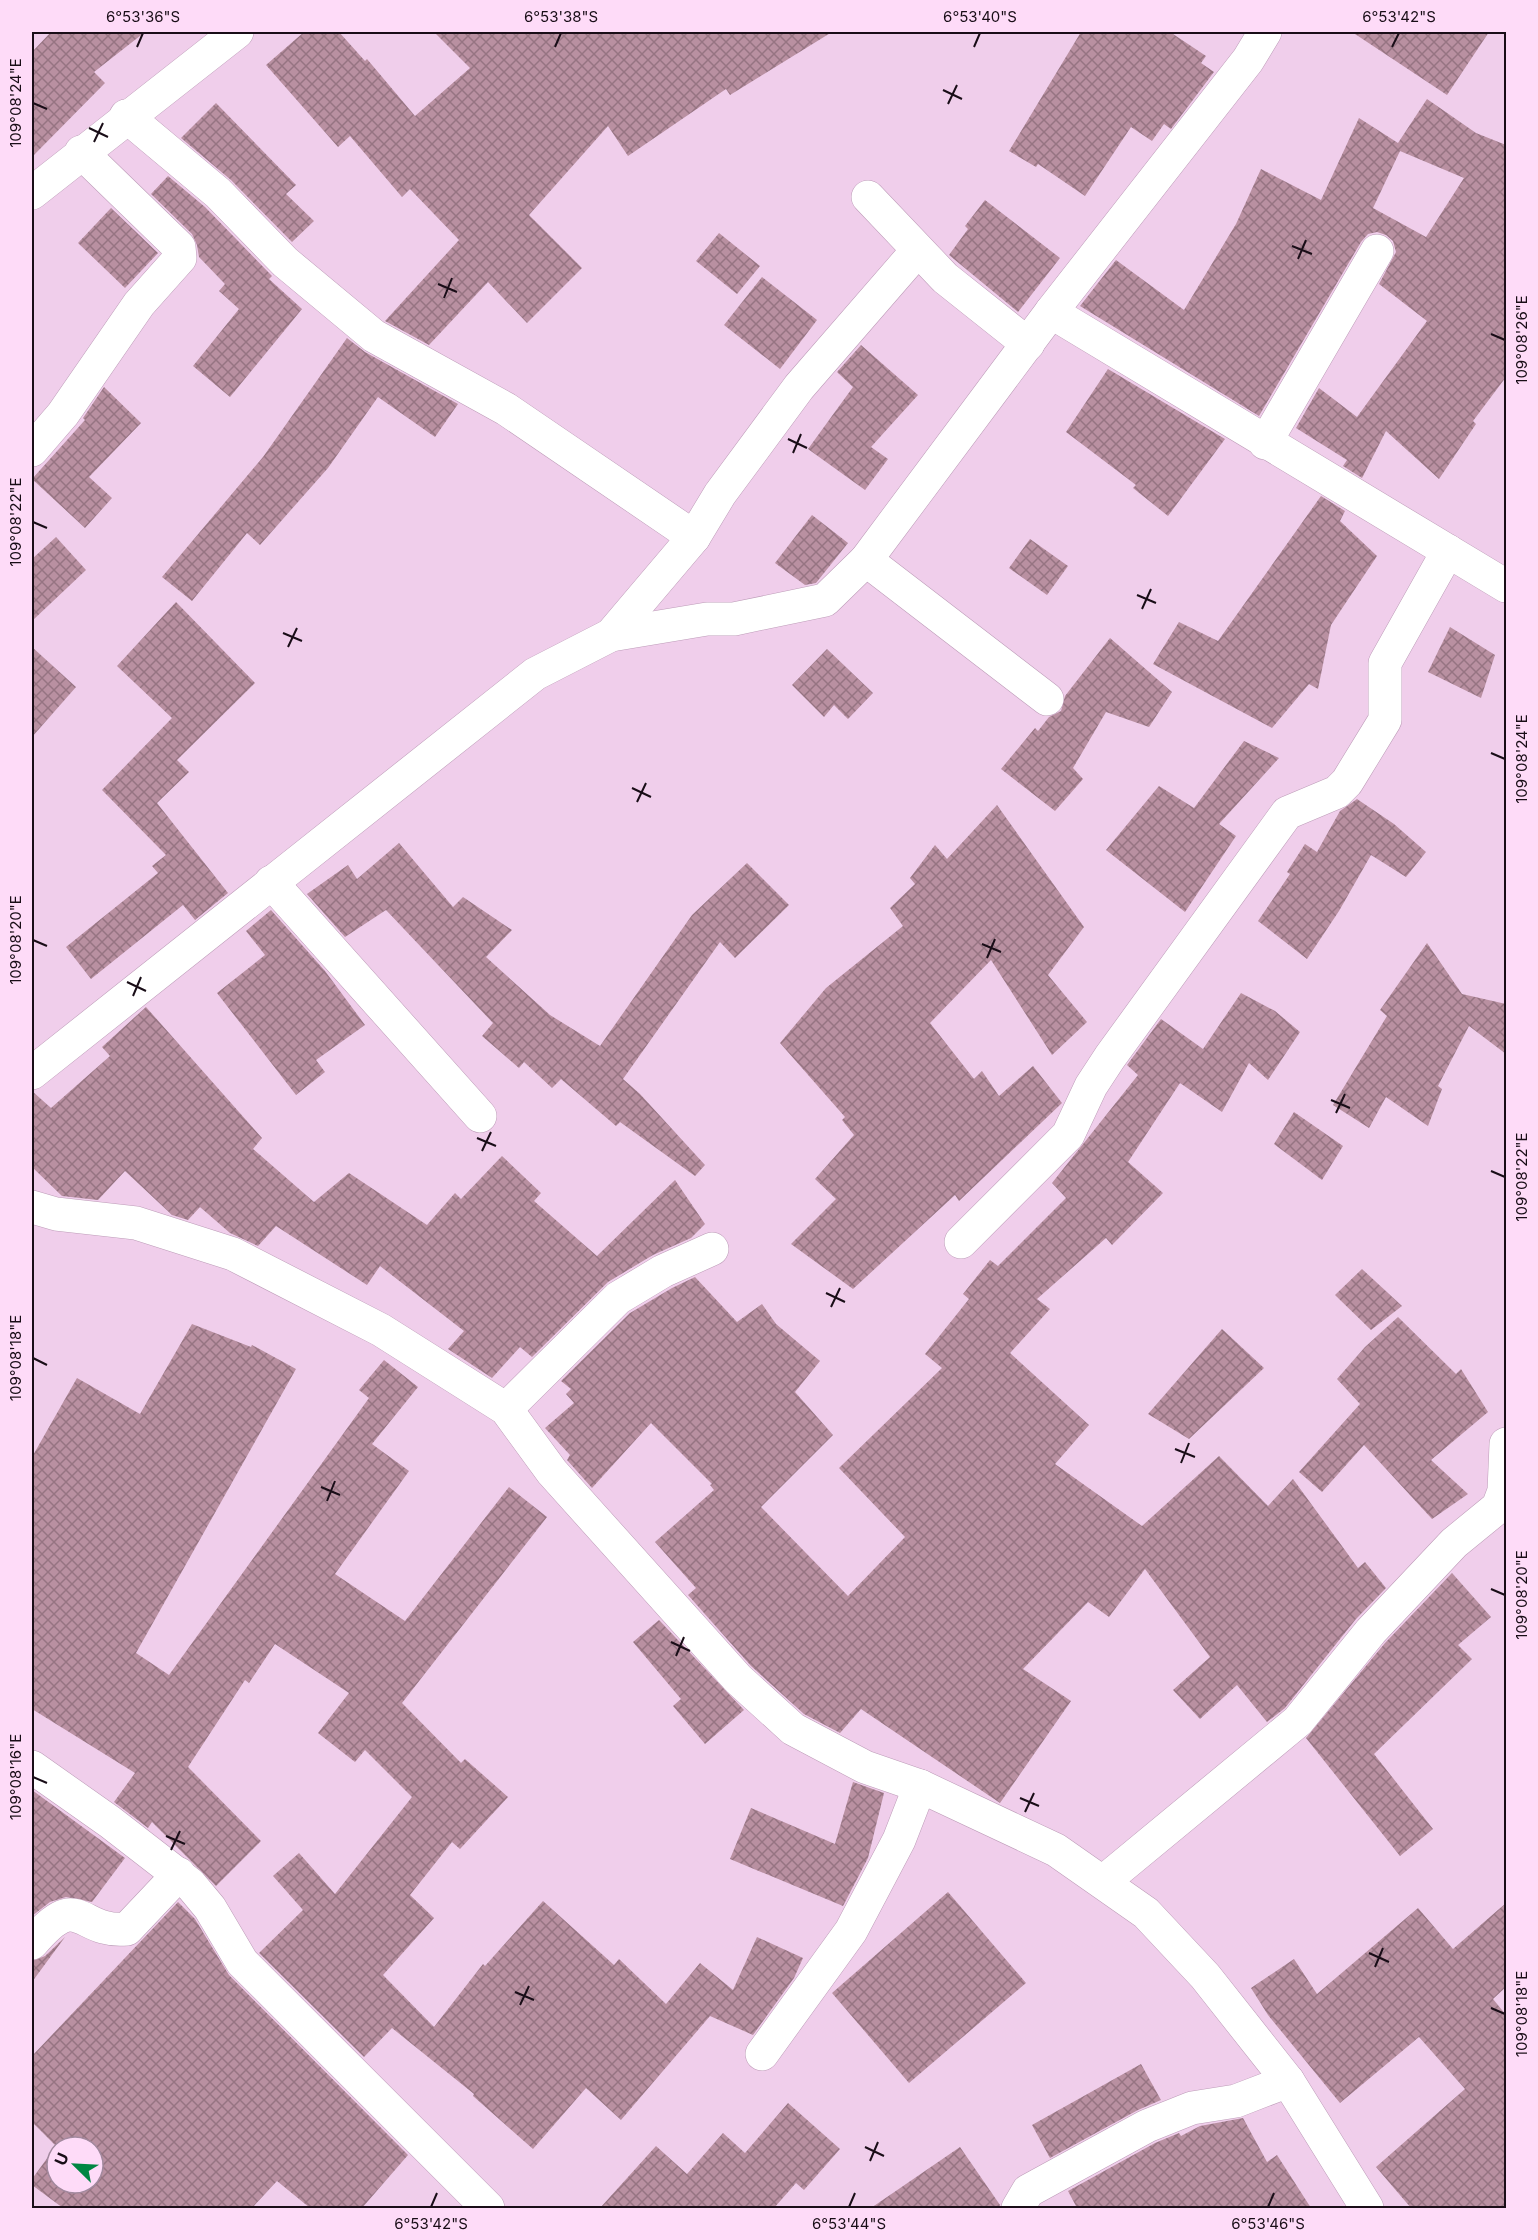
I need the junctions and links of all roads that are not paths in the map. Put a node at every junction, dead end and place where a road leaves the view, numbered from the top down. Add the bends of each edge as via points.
1 (237, 32) edge
2 (1265, 32) edge
3 (126, 116) junction
4 (81, 152) junction
5 (32, 193) edge
6 (868, 197) dead end
7 (917, 251) junction
8 (1377, 251) dead end
9 (1051, 312) junction
10 (1028, 344) junction
11 (1265, 442) junction
12 (32, 450) edge
13 (694, 537) junction
14 (1448, 551) junction
15 (866, 560) junction
16 (1506, 586) edge
17 (611, 635) junction
18 (1047, 699) dead end
19 (271, 882) junction
20 (32, 1073) edge
21 (480, 1116) dead end
22 (32, 1207) edge
23 (961, 1242) dead end
24 (712, 1249) dead end
25 (506, 1409) junction
26 (1506, 1444) edge
27 (32, 1767) edge
28 (917, 1794) junction
29 (179, 1874) junction
30 (1103, 1882) junction
31 (32, 1943) edge
32 (762, 2054) dead end
33 (1281, 2084) junction
34 (488, 2208) edge
35 (1018, 2208) edge
36 (1367, 2208) edge

1 - 3 street
2 - 9 street via 1248,60
3 - 4 street
3 - 13 street via 218,192 285,262 375,336 506,410
4 - 5 street
4 - 12 street via 179,247 180,258 140,304 63,414
6 - 7 street
7 - 10 street
7 - 13 street via 799,387 720,494
8 - 11 street
9 - 10 street
9 - 11 street
10 - 15 street
11 - 14 street
13 - 17 street
14 - 16 street
14 - 23 street via 1387,657 1387,714 1347,782 1337,792 1287,813 1110,1057 1091,1086 1072,1131
15 - 17 street via 825,600 734,619 707,619
15 - 18 street
17 - 19 street via 535,674
19 - 20 street
19 - 21 street
22 - 25 street via 56,1214 136,1223 233,1254 381,1330
24 - 25 street via 663,1271 618,1298
25 - 28 street via 552,1472 738,1679 793,1729
26 - 30 street via 1504,1491 1498,1507 1454,1543 1371,1631 1298,1721
27 - 29 street
28 - 30 street via 1056,1850
28 - 32 street via 899,1840 851,1931
29 - 31 street via 127,1929 114,1930 71,1913 61,1916
29 - 34 street via 210,1908 242,1962
30 - 33 street via 1146,1913 1205,1976
33 - 35 street via 1236,2101 1192,2108 1147,2126 1029,2191
33 - 36 street

